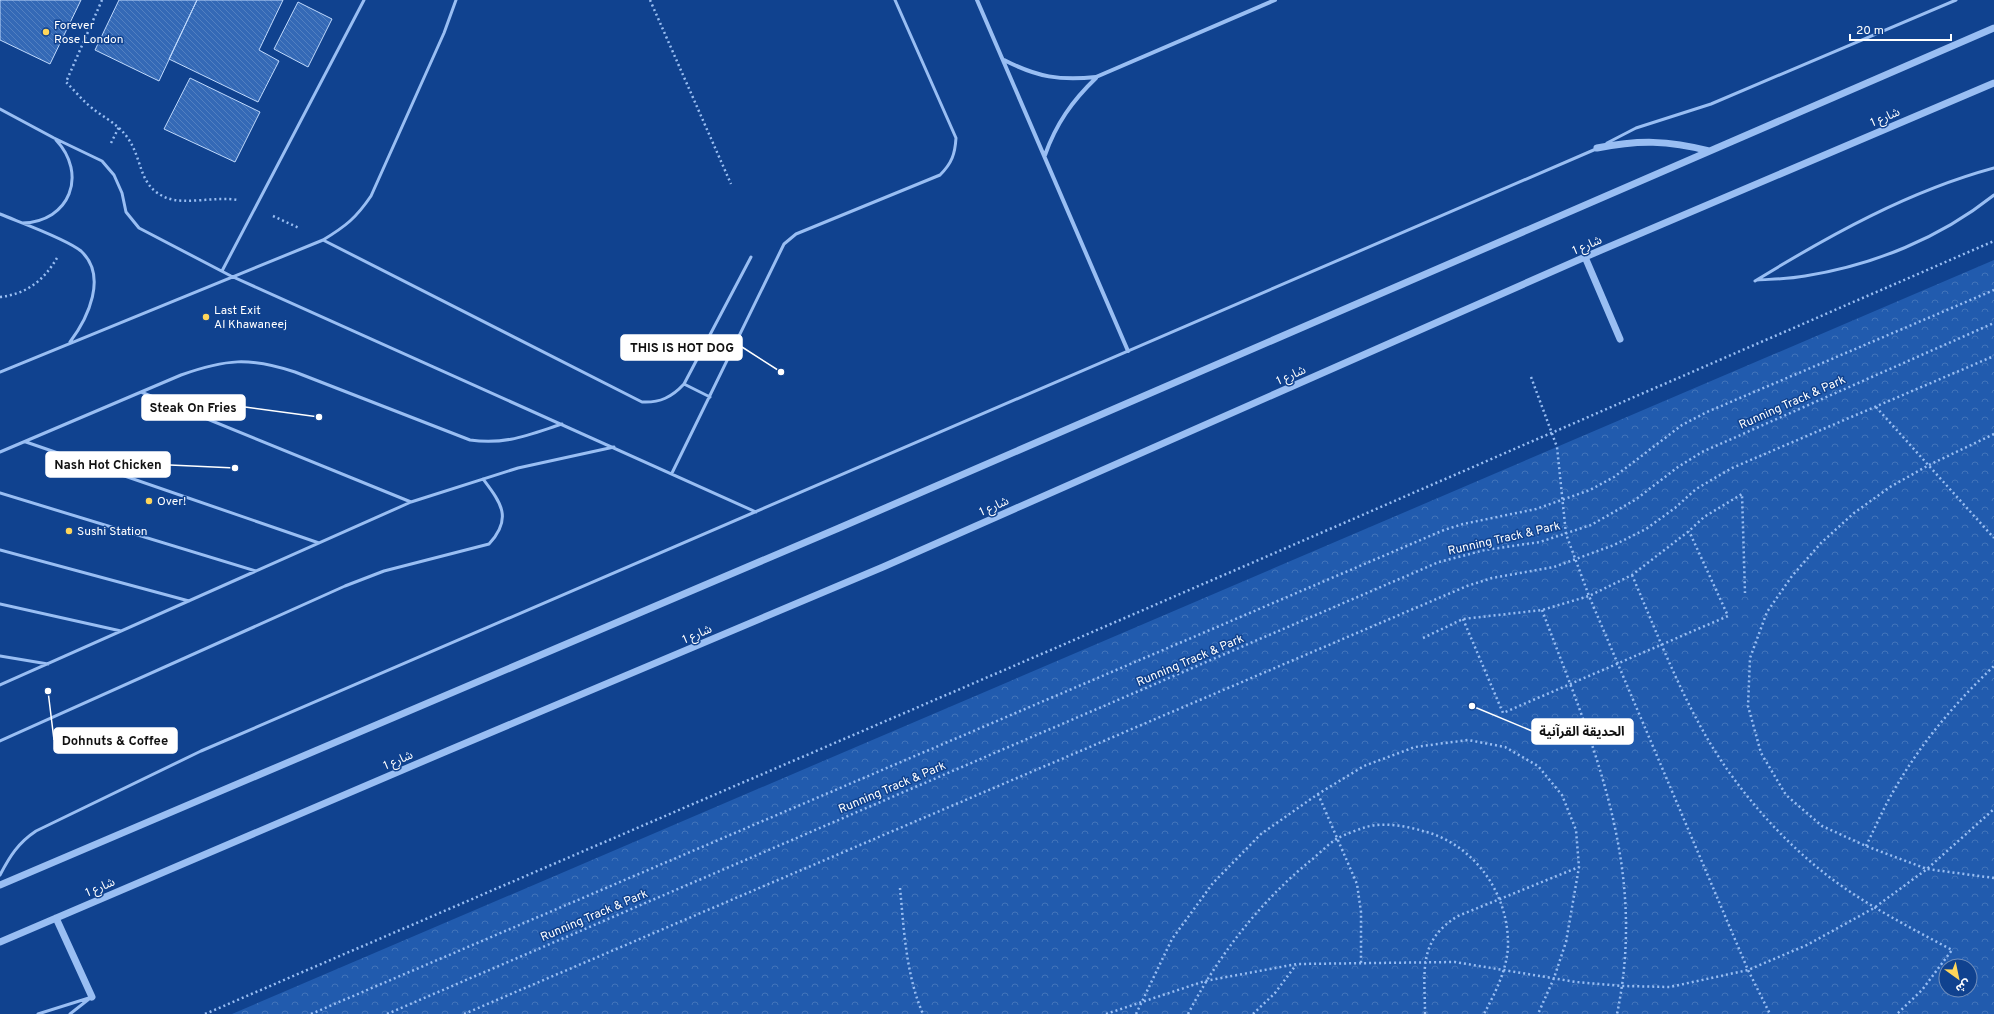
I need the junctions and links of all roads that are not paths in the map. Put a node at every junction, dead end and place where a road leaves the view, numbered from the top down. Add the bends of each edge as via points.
1 (364, 0) edge
2 (456, 0) edge
3 (895, 0) edge
4 (977, 0) edge
5 (1275, 0) edge
6 (1956, 0) edge
7 (1994, 28) edge
8 (1003, 60) junction
9 (1096, 77) junction
10 (1994, 83) edge
11 (0, 109) edge
12 (54, 138) junction
13 (1597, 148) junction
14 (1709, 151) junction
15 (1045, 155) junction
16 (1994, 168) edge
17 (1994, 194) edge
18 (0, 214) edge
19 (20, 223) junction
20 (323, 240) junction
21 (751, 257) dead end
22 (1585, 257) junction
23 (222, 271) junction
24 (231, 276) junction
25 (1620, 339) dead end
26 (70, 343) junction
27 (1128, 351) junction
28 (0, 372) edge
29 (684, 384) junction
30 (141, 392) junction
31 (710, 397) junction
32 (562, 424) junction
33 (25, 442) junction
34 (614, 447) junction
35 (0, 452) edge
36 (672, 473) junction
37 (482, 479) junction
38 (0, 493) edge
39 (411, 502) junction
40 (756, 512) junction
41 (319, 543) junction
42 (0, 550) edge
43 (256, 571) junction
44 (189, 601) junction
45 (0, 604) edge
46 (121, 631) junction
47 (0, 656) edge
48 (48, 664) junction
49 (0, 685) edge
50 (0, 741) edge
51 (0, 875) edge
52 (0, 885) edge
53 (56, 918) junction
54 (0, 942) edge
55 (92, 997) junction
56 (38, 1014) edge
57 (70, 1014) edge

1 - 23 lane
2 - 20 lane via 444,33 370,196 358,214 342,229
3 - 31 lane via 956,138 956,152 950,165 940,175 790,238 780,250
4 - 8 street
5 - 9 street
6 - 13 lane via 1711,104 1636,128
7 - 14 street
8 - 9 street via 1025,71 1049,78 1072,80
8 - 15 street
9 - 15 street via 1065,112 1053,133
10 - 22 street, شارع 1
11 - 12 lane
12 - 19 lane via 70,160 73,173 72,187 58,210 47,218
12 - 23 lane via 102,161 108,167 119,184 126,212 139,228
13 - 14 street via 1625,142 1653,141 1682,144
13 - 27 lane
14 - 52 street via 839,528
15 - 27 street
16 - 17 lane via 1955,180 1884,210 1755,280 1812,275 1854,265 1902,249 1938,233 1972,212
18 - 19 lane
19 - 26 lane via 75,247 90,261 94,276 89,310 81,328
20 - 24 lane
20 - 29 lane via 631,398 642,402 654,402 676,393
21 - 29 lane
22 - 25 street
22 - 53 street, شارع 1 via 883,567
23 - 24 lane
24 - 26 lane
24 - 32 lane
26 - 28 lane
27 - 40 lane
29 - 31 lane
30 - 32 lane via 209,365 238,361 267,363 470,440 506,441
30 - 33 lane
30 - 39 lane
31 - 36 lane
32 - 34 lane
33 - 35 lane
33 - 41 lane
34 - 36 lane
34 - 37 lane via 518,468
36 - 40 lane
37 - 39 lane
37 - 50 lane via 502,506 503,520 499,533 489,544 384,571 345,586
38 - 43 lane
39 - 41 lane
40 - 51 lane via 186,758 36,831 18,845
41 - 43 lane
42 - 44 lane
43 - 44 lane
44 - 46 lane
45 - 46 lane
46 - 48 lane
47 - 48 lane
48 - 49 lane
53 - 54 street, شارع 1
53 - 55 street
55 - 56 lane
55 - 57 lane

